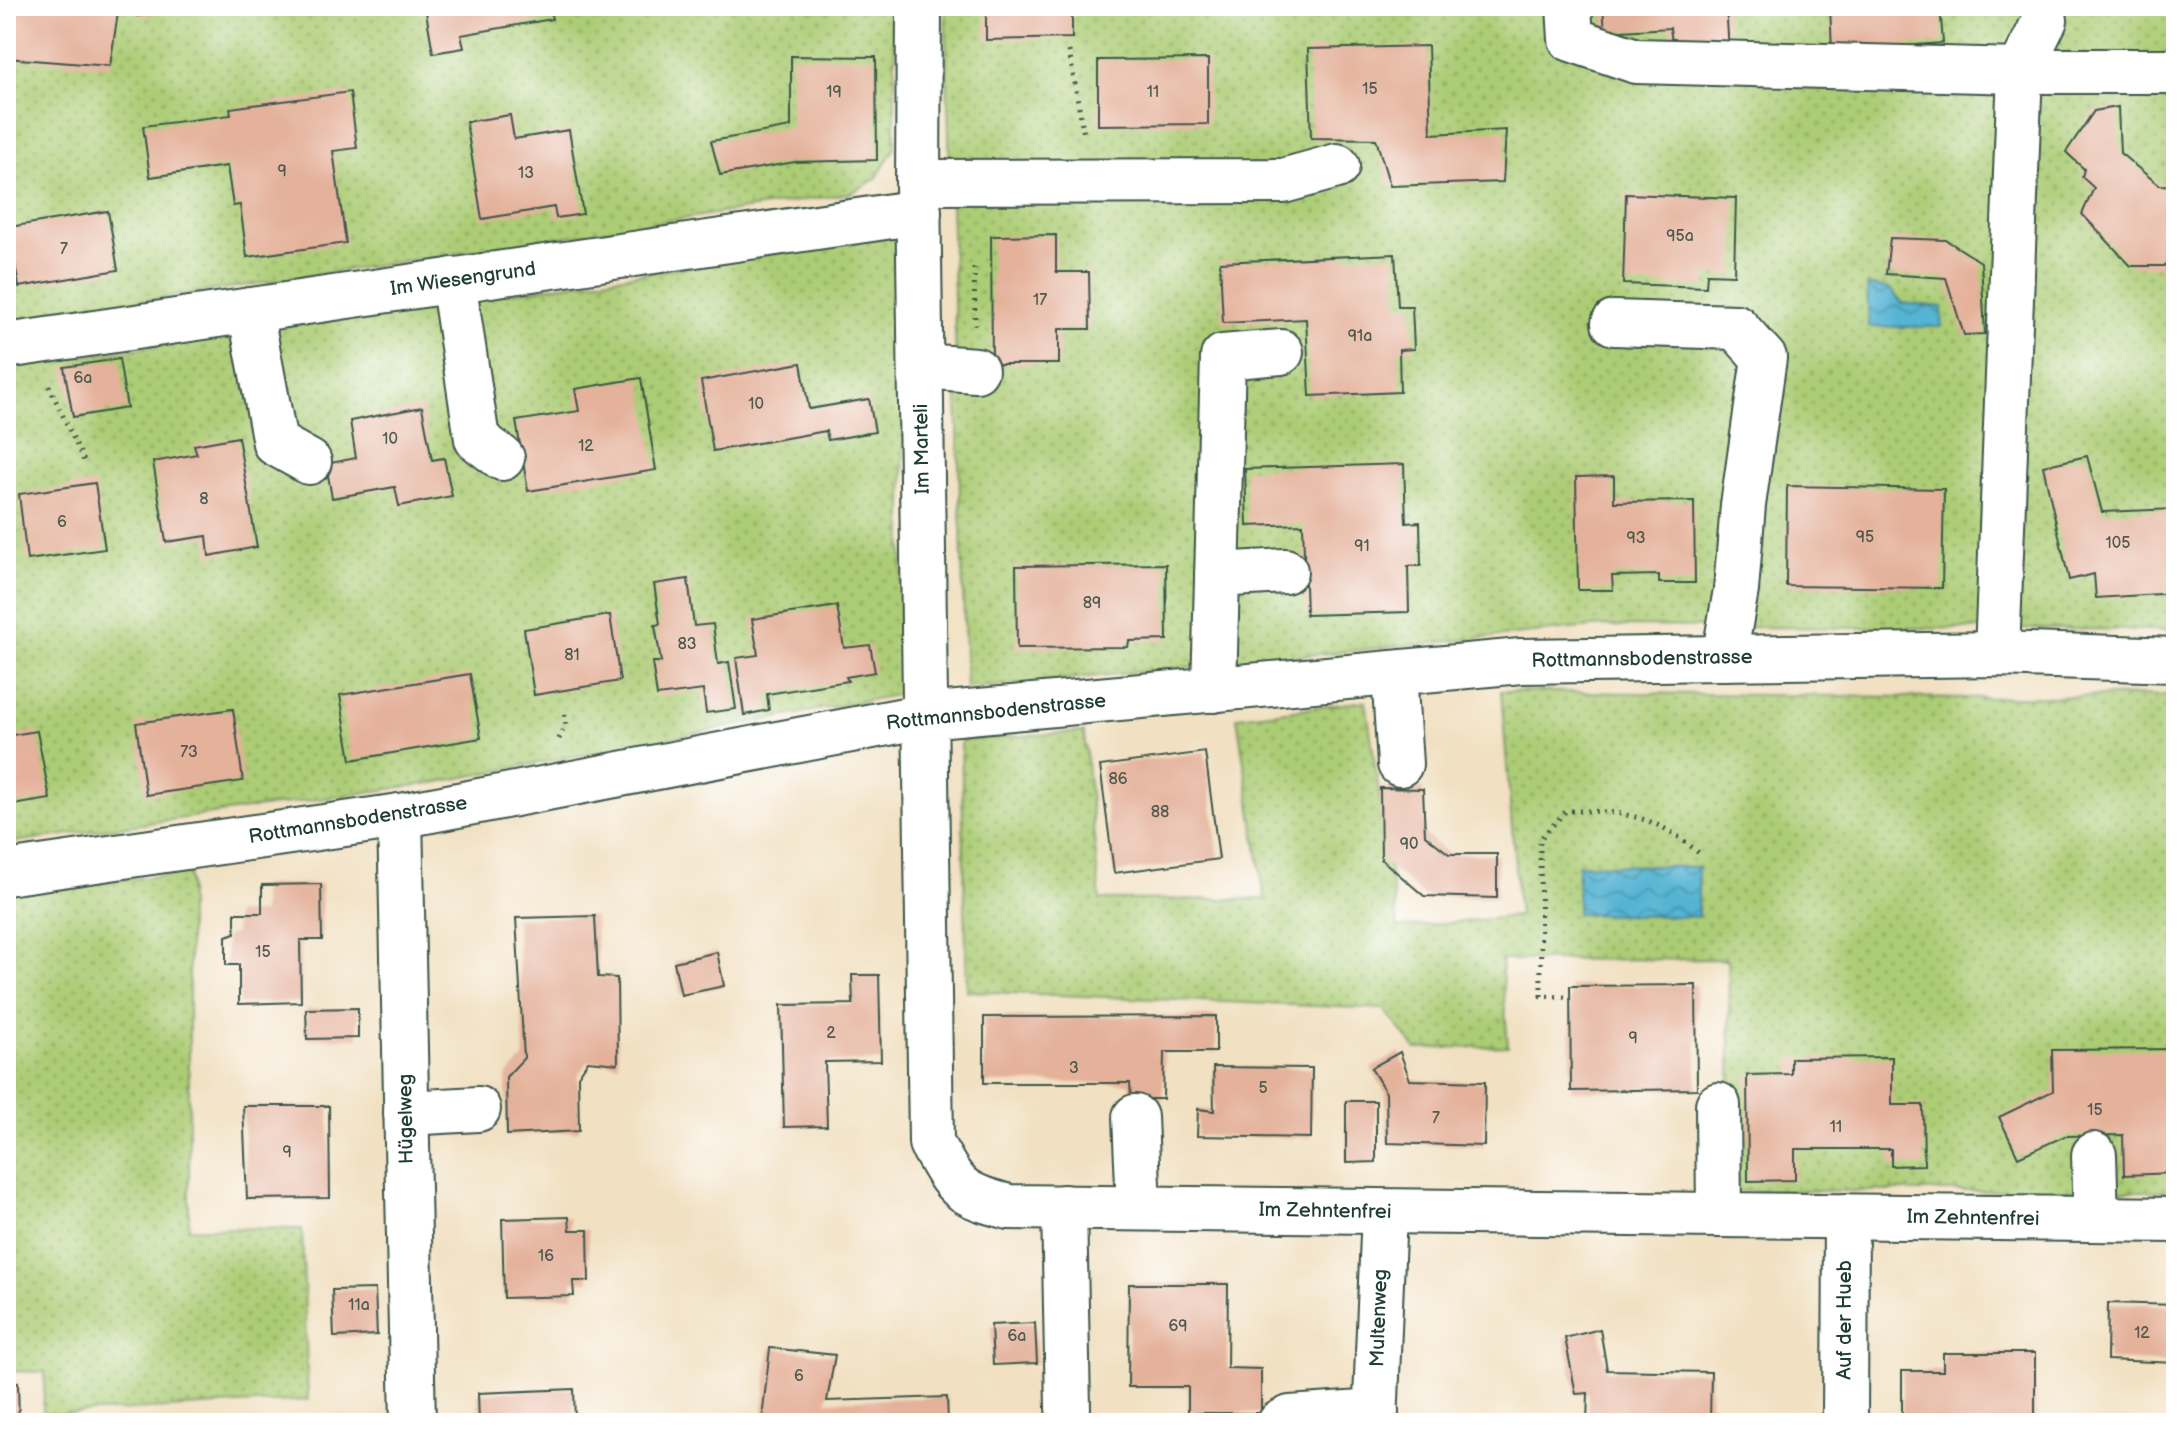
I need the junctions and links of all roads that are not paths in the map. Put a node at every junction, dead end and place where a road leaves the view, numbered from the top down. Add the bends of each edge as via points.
1 (919, 6) edge
2 (1569, 6) edge
3 (2045, 20) dead end
4 (2020, 71) junction
5 (2176, 71) edge
6 (1337, 166) dead end
7 (919, 197) junction
8 (453, 280) junction
9 (250, 310) junction
10 (1614, 323) dead end
11 (17, 344) edge
12 (1281, 352) dead end
13 (921, 366) junction
14 (976, 370) dead end
15 (502, 458) dead end
16 (309, 462) dead end
17 (1285, 571) dead end
18 (1217, 575) junction
19 (1997, 654) junction
20 (1724, 658) junction
21 (2176, 660) edge
22 (1394, 673) junction
23 (1214, 690) junction
24 (925, 716) junction
25 (1400, 764) dead end
26 (400, 816) junction
27 (6, 873) edge
28 (1718, 1105) dead end
29 (478, 1109) dead end
30 (406, 1113) junction
31 (1135, 1117) dead end
32 (2094, 1155) dead end
33 (1064, 1207) junction
34 (1139, 1208) junction
35 (1384, 1212) junction
36 (1719, 1215) junction
37 (1846, 1216) junction
38 (2096, 1219) junction
39 (2176, 1220) edge
40 (1068, 1408) dead end
41 (1375, 1418) edge
42 (413, 1423) edge
43 (1280, 1423) edge
44 (1845, 1423) edge

1 - 7 street, Im Marteli
2 - 4 street via 1571,39 1636,61
3 - 4 street
4 - 5 street
4 - 19 street
6 - 7 street via 1283,181
7 - 8 street, Im Wiesengrund
7 - 13 street, Im Marteli
8 - 9 street, Im Wiesengrund
8 - 15 street via 477,439
9 - 11 street, Im Wiesengrund
9 - 16 street via 275,443
10 - 20 street via 1736,327 1764,358
12 - 18 street via 1223,357
13 - 14 street
13 - 24 street, Im Marteli
17 - 18 street
18 - 23 street
19 - 20 street, Rottmannsbodenstrasse
19 - 21 street, Rottmannsbodenstrasse
20 - 22 street, Rottmannsbodenstrasse via 1521,661
22 - 23 street, Rottmannsbodenstrasse
22 - 25 street
23 - 24 street, Rottmannsbodenstrasse
24 - 26 street, Rottmannsbodenstrasse
24 - 33 street, Im Zehntenfrei via 931,1143 952,1181 974,1198 1009,1207
26 - 27 street, Rottmannsbodenstrasse
26 - 30 street, Hügelweg
28 - 36 street
29 - 30 street
30 - 42 street, Hügelweg
31 - 34 street
32 - 38 street
33 - 34 street, Im Zehntenfrei
33 - 40 street
34 - 35 street, Im Zehntenfrei
35 - 36 street, Im Zehntenfrei
35 - 41 street, Multenweg
36 - 37 street, Im Zehntenfrei
37 - 38 street, Im Zehntenfrei
37 - 44 street, Auf der Hueb
38 - 39 street, Im Zehntenfrei
41 - 43 street via 1290,1418

